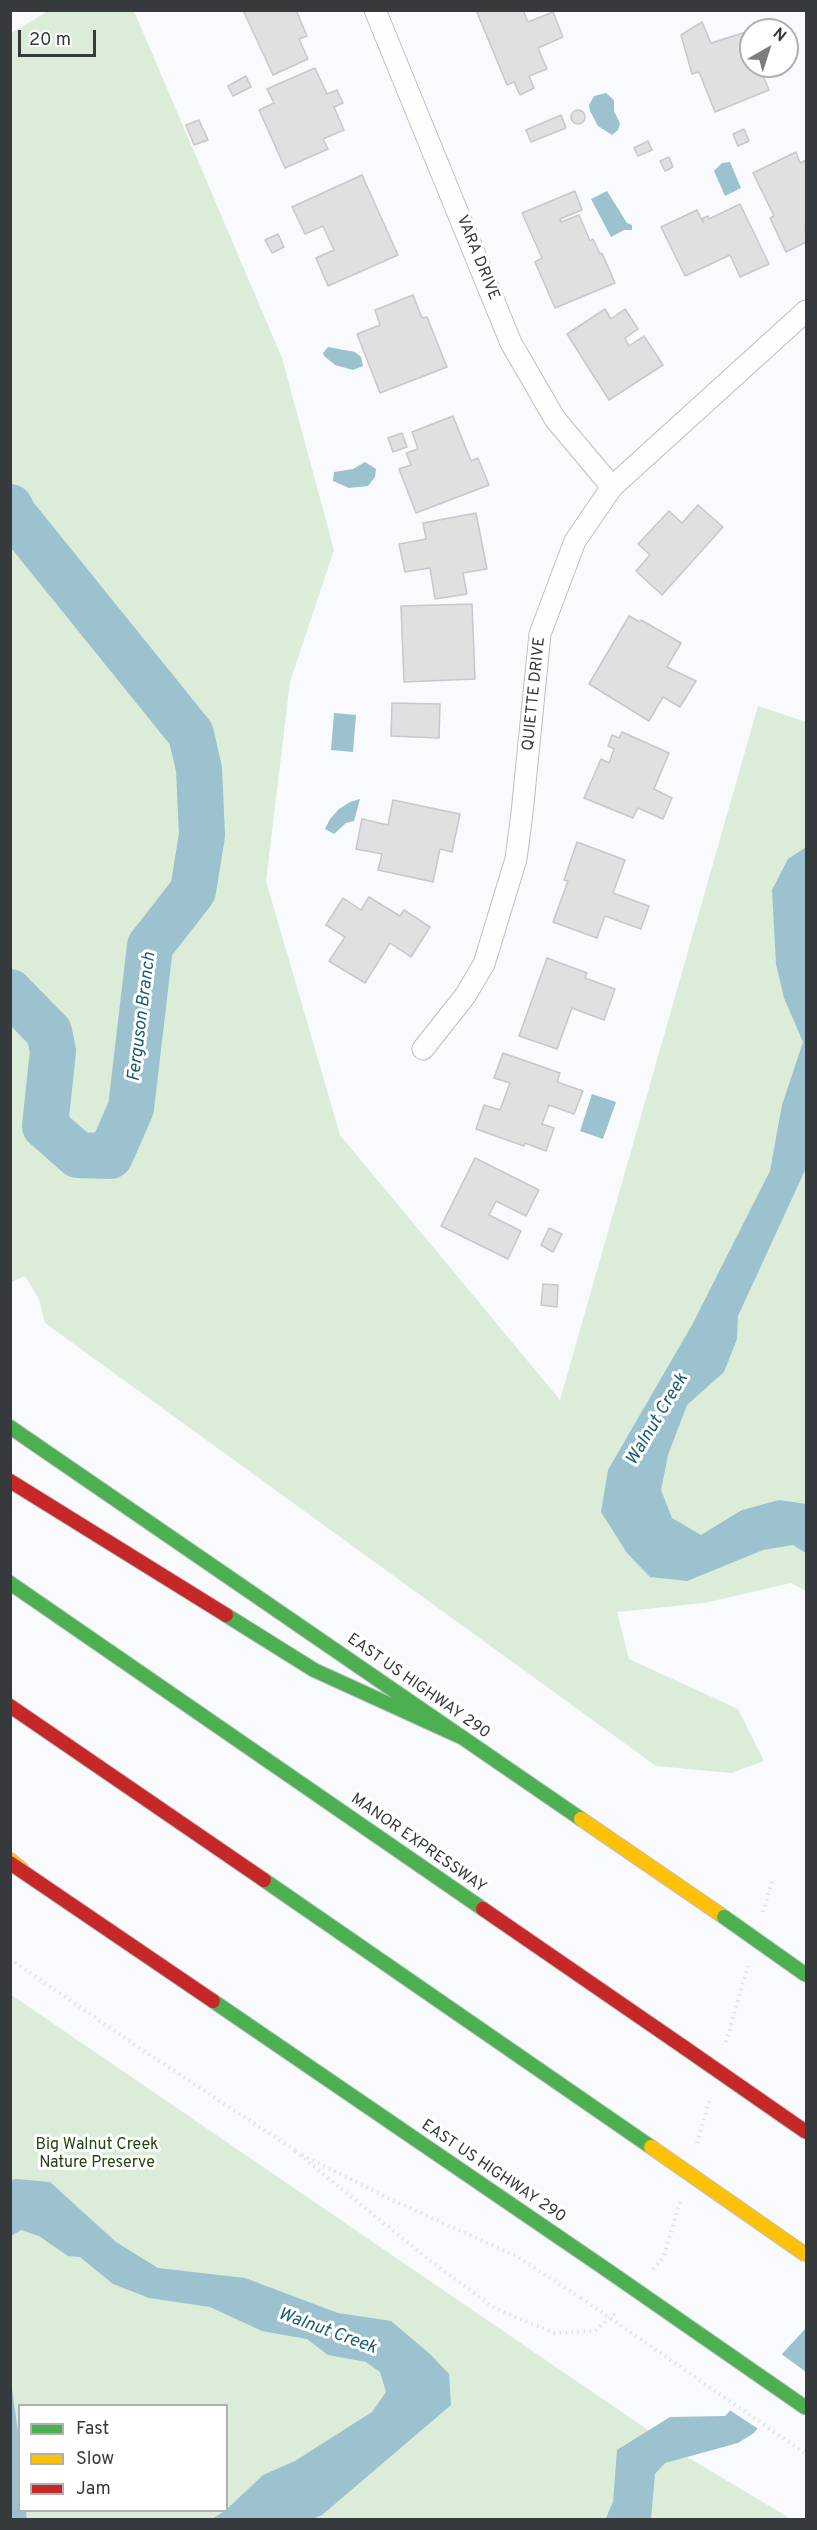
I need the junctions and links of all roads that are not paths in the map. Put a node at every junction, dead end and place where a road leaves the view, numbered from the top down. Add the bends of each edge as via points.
1 (375, 10) edge
2 (807, 311) edge
3 (612, 487) junction
4 (423, 1049) dead end
5 (10, 1427) edge
6 (10, 1481) edge
7 (10, 1583) edge
8 (10, 1706) edge
9 (461, 1737) junction
10 (14, 1864) edge
11 (807, 1975) edge
12 (807, 2132) edge
13 (807, 2255) edge
14 (807, 2408) edge

1 - 3 street, VARA DRIVE via 511,343 555,419
2 - 3 street, QUIETTE DRIVE
3 - 4 street, QUIETTE DRIVE via 575,541 540,634 516,859 484,964 465,996
5 - 9 main road, EAST US HIGHWAY 290
6 - 9 main road via 314,1671
7 - 12 main road, MANOR EXPRESSWAY, bridge
8 - 13 main road, bridge
9 - 11 main road, EAST US HIGHWAY 290, bridge
10 - 14 main road, EAST US HIGHWAY 290, bridge

